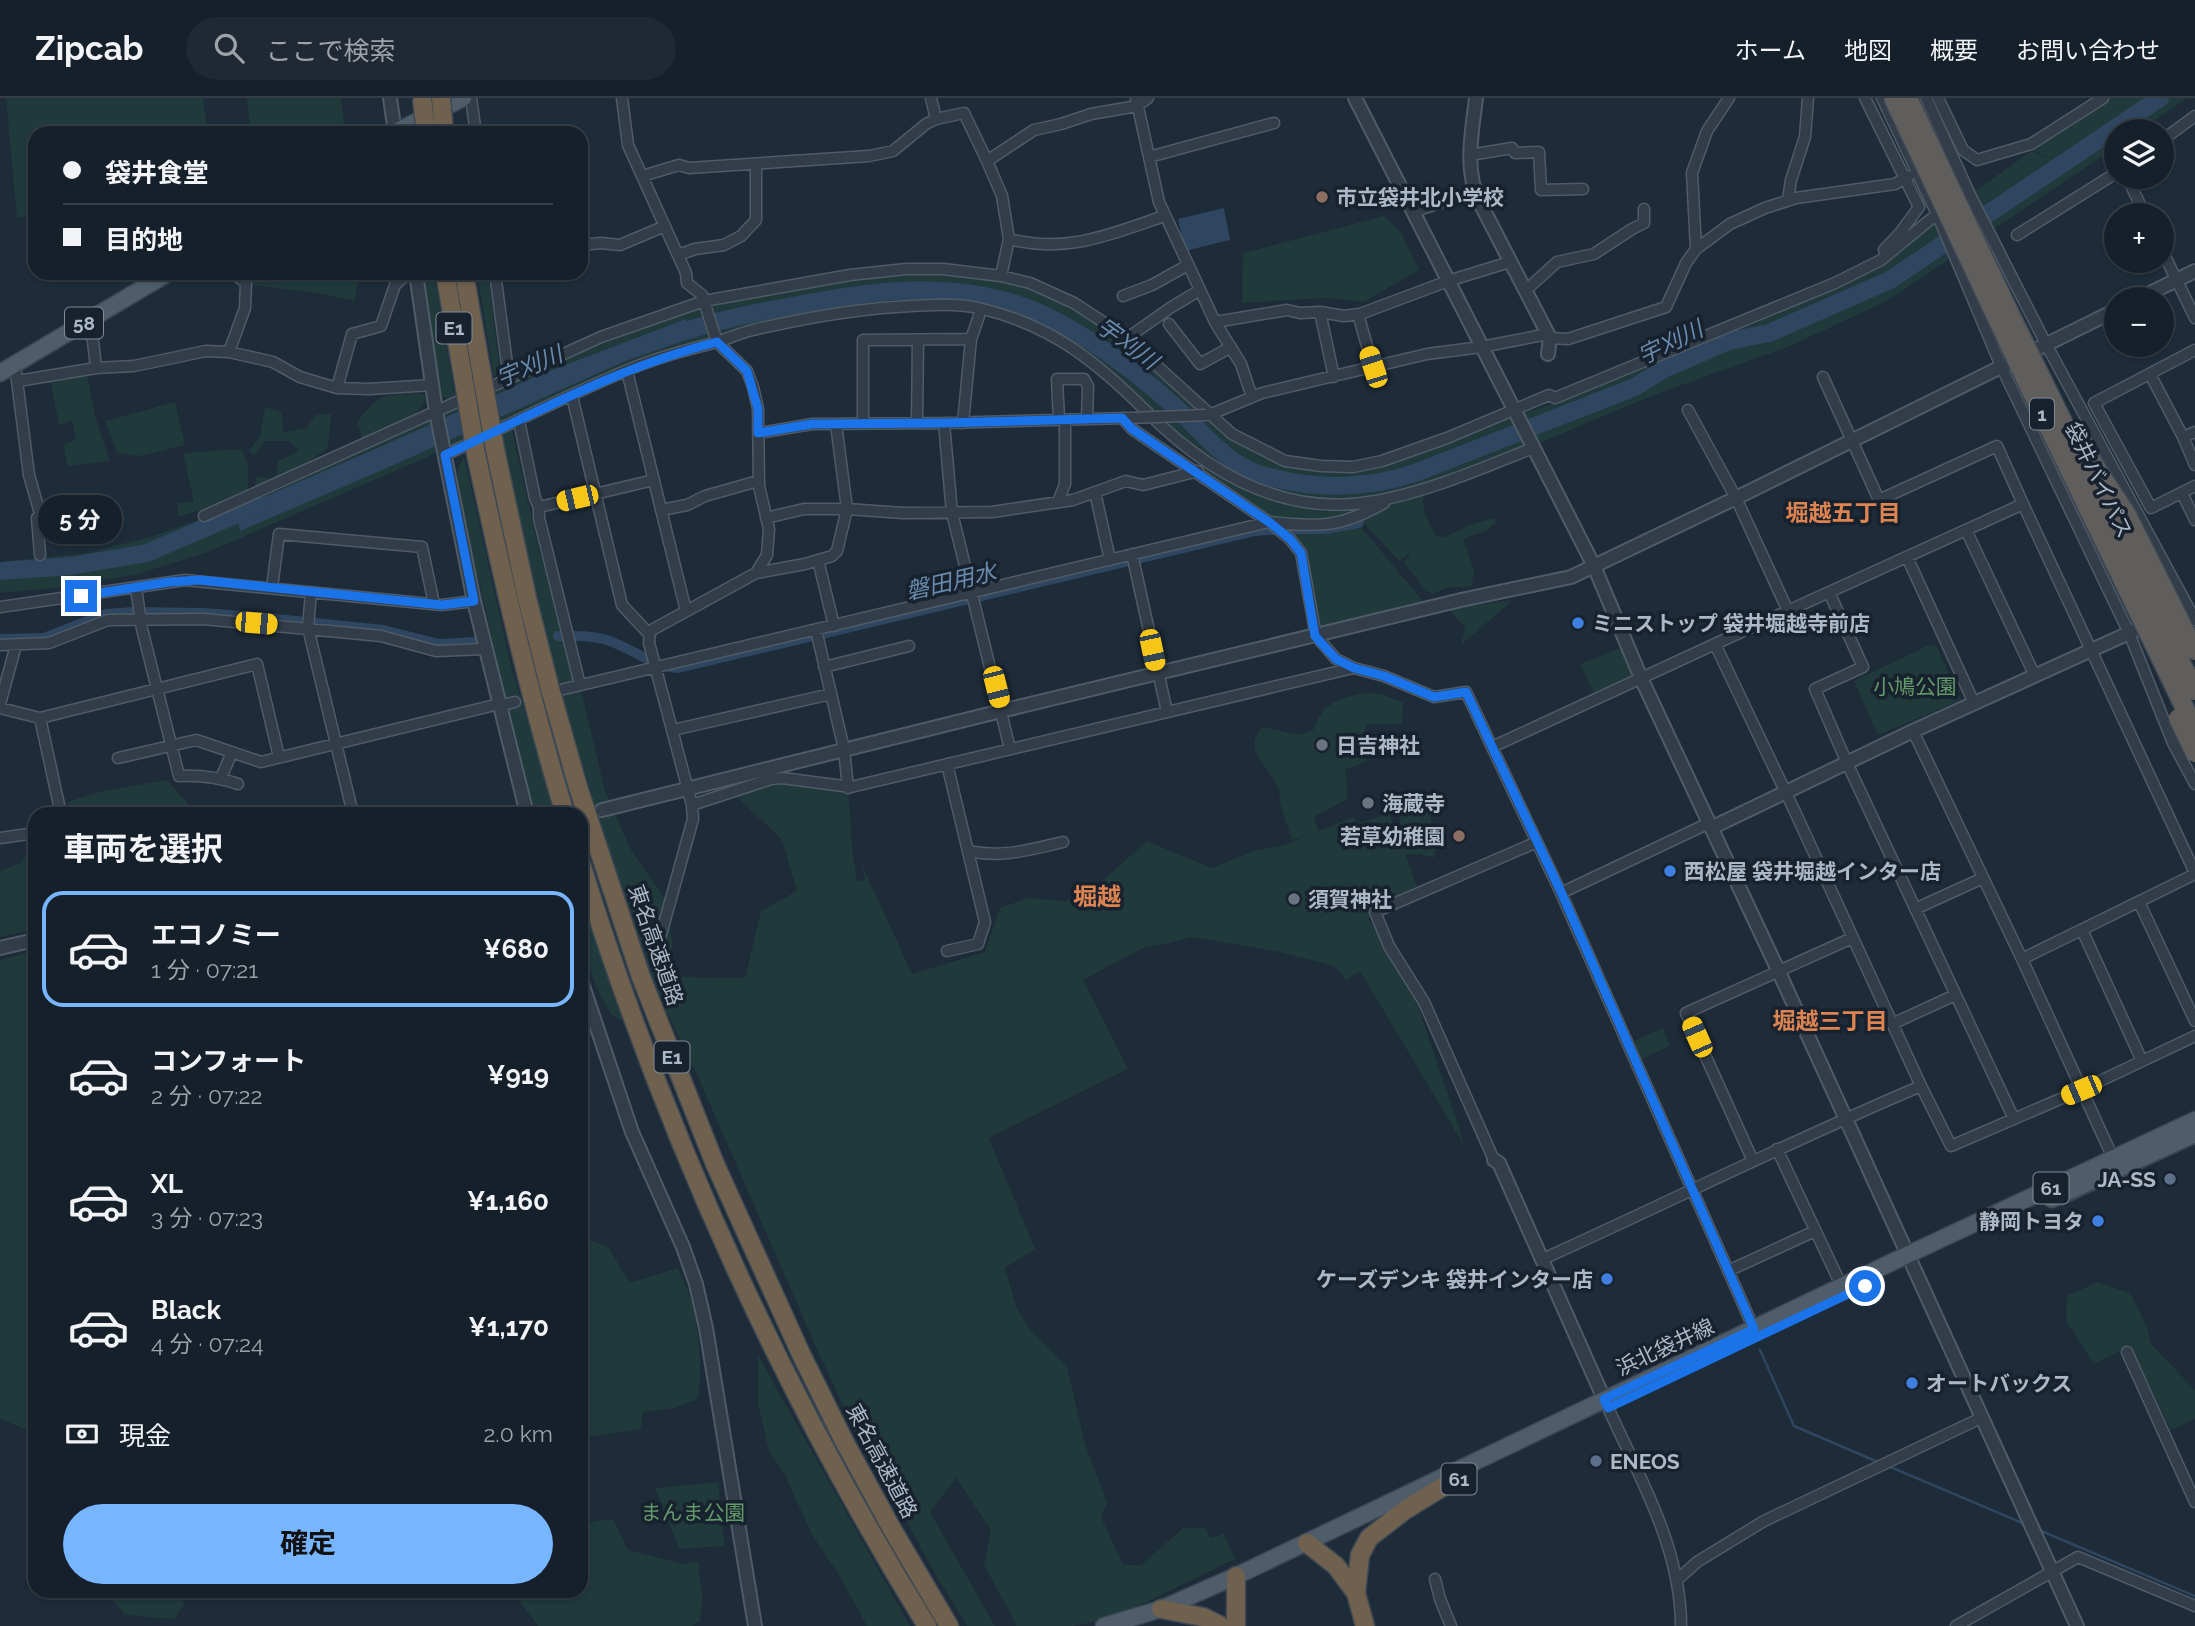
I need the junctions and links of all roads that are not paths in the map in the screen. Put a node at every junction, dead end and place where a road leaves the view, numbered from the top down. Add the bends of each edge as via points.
1 (390, 98) edge
2 (422, 98) edge
3 (441, 98) edge
4 (463, 98) edge
5 (471, 98) edge
6 (622, 98) edge
7 (931, 98) edge
8 (1147, 98) edge
9 (1355, 98) edge
10 (1476, 98) edge
11 (1729, 98) edge
12 (1808, 98) edge
13 (1866, 98) edge
14 (1882, 98) edge
15 (1893, 98) edge
16 (1908, 98) edge
17 (1926, 98) edge
18 (1938, 98) edge
19 (2103, 98) edge
20 (1136, 102) edge
21 (2195, 116) edge
22 (936, 119) junction
23 (1274, 123) dead end
24 (394, 126) edge
25 (409, 126) edge
26 (425, 126) edge
27 (443, 126) edge
28 (475, 126) edge
29 (2174, 131) edge
30 (1470, 155) junction
31 (1149, 157) junction
32 (988, 161) junction
33 (757, 164) junction
34 (642, 176) junction
35 (1907, 177) junction
36 (2104, 181) edge
37 (1583, 189) dead end
38 (1474, 191) junction
39 (1788, 200) junction
40 (1644, 209) dead end
41 (1413, 212) junction
42 (1937, 214) junction
43 (1164, 216) junction
44 (664, 226) junction
45 (2017, 235) dead end
46 (1009, 239) junction
47 (588, 244) edge
48 (1696, 249) junction
49 (678, 255) junction
50 (1881, 260) junction
51 (1510, 262) junction
52 (1188, 265) junction
53 (2195, 271) edge
54 (2174, 273) edge
55 (1001, 276) junction
56 (156, 280) edge
57 (242, 280) edge
58 (401, 280) edge
59 (417, 280) edge
60 (446, 280) edge
61 (465, 280) edge
62 (496, 280) edge
63 (2177, 280) junction
64 (1448, 281) junction
65 (2163, 287) edge
66 (1200, 290) junction
67 (1525, 291) junction
68 (1123, 296) dead end
69 (704, 303) junction
70 (1320, 313) junction
71 (1358, 314) junction
72 (979, 316) dead end
73 (2104, 316) edge
74 (2195, 318) edge
75 (86, 322) junction
76 (1215, 322) junction
77 (1169, 324) dead end
78 (1549, 336) junction
79 (2013, 336) junction
80 (1126, 338) junction
81 (971, 339) junction
82 (716, 340) junction
83 (918, 340) junction
84 (2046, 344) junction
85 (1231, 347) junction
86 (1481, 347) junction
87 (2195, 349) edge
88 (229, 352) junction
89 (1548, 354) dead end
90 (2001, 366) junction
91 (1373, 367) junction
92 (96, 368) junction
93 (627, 371) junction
94 (0, 373) edge
95 (17, 373) junction
96 (2150, 374) junction
97 (1334, 377) junction
98 (1823, 377) dead end
99 (509, 379) junction
100 (432, 385) junction
101 (337, 388) junction
102 (572, 396) junction
103 (1252, 397) junction
104 (1515, 409) junction
105 (1688, 410) dead end
106 (436, 414) junction
107 (1209, 415) junction
108 (1126, 418) junction
109 (1087, 419) junction
110 (1062, 420) junction
111 (519, 421) junction
112 (944, 423) junction
113 (963, 423) junction
114 (836, 424) junction
115 (863, 424) junction
116 (917, 424) junction
117 (2195, 432) edge
118 (758, 433) junction
119 (2183, 437) junction
120 (1850, 440) junction
121 (1532, 446) junction
122 (444, 452) junction
123 (2195, 465) edge
124 (1212, 466) junction
125 (1195, 473) junction
126 (654, 480) junction
127 (758, 481) junction
128 (2195, 486) edge
129 (1095, 492) junction
130 (596, 493) junction
131 (2182, 493) junction
132 (1393, 497) junction
133 (1736, 498) junction
134 (1058, 502) junction
135 (2023, 504) junction
136 (539, 507) junction
137 (71, 508) dead end
138 (847, 509) junction
139 (661, 510) junction
140 (952, 513) junction
141 (204, 516) dead end
142 (41, 517) junction
143 (766, 517) junction
144 (2195, 520) edge
145 (1269, 522) junction
146 (1966, 530) junction
147 (1132, 554) junction
148 (40, 555) dead end
149 (1907, 557) junction
150 (818, 560) junction
151 (1110, 560) junction
152 (1594, 566) junction
153 (756, 573) junction
154 (136, 588) junction
155 (272, 588) junction
156 (311, 592) junction
157 (1829, 592) junction
158 (972, 593) junction
159 (474, 601) junction
160 (434, 604) junction
161 (2192, 604) edge
162 (0, 607) edge
163 (686, 611) junction
164 (1788, 611) junction
165 (140, 618) junction
166 (2195, 620) edge
167 (834, 626) junction
168 (308, 628) junction
169 (816, 630) junction
170 (2129, 633) junction
171 (650, 635) junction
172 (1315, 636) junction
173 (1715, 643) junction
174 (0, 645) edge
175 (16, 645) junction
176 (909, 646) dead end
177 (485, 649) junction
178 (2091, 651) junction
179 (2195, 651) edge
180 (824, 667) junction
181 (657, 668) junction
182 (1354, 668) junction
183 (1157, 674) junction
184 (2035, 676) junction
185 (1641, 678) junction
186 (580, 685) junction
187 (157, 689) junction
188 (564, 689) dead end
189 (2195, 691) edge
190 (831, 694) junction
191 (515, 702) dead end
192 (1974, 703) junction
193 (499, 705) junction
194 (0, 706) edge
195 (1002, 710) junction
196 (1167, 712) junction
197 (40, 718) junction
198 (2195, 729) edge
199 (673, 730) junction
200 (1913, 731) junction
201 (337, 743) junction
202 (171, 746) junction
203 (1492, 747) junction
204 (844, 749) junction
205 (1010, 749) junction
206 (232, 752) junction
207 (2195, 753) edge
208 (279, 757) junction
209 (118, 758) dead end
210 (1847, 763) junction
211 (947, 764) junction
212 (221, 778) junction
213 (238, 784) dead end
214 (2195, 784) edge
215 (687, 788) junction
216 (848, 788) junction
217 (1785, 793) junction
218 (692, 805) junction
219 (59, 807) edge
220 (352, 807) edge
221 (525, 807) edge
222 (563, 807) edge
223 (585, 807) edge
224 (602, 810) dead end
225 (588, 817) edge
226 (1710, 826) junction
227 (28, 834) edge
228 (0, 838) edge
229 (1063, 842) dead end
230 (1537, 842) junction
231 (968, 851) junction
232 (2195, 874) edge
233 (1983, 878) junction
234 (588, 887) edge
235 (1561, 892) junction
236 (2139, 902) junction
237 (1915, 909) junction
238 (2082, 930) junction
239 (1852, 938) junction
240 (28, 942) edge
241 (0, 948) edge
242 (657, 949) dead end
243 (947, 951) dead end
244 (2022, 959) junction
245 (1778, 970) junction
246 (1955, 995) junction
247 (588, 1001) edge
248 (2195, 1021) edge
249 (1892, 1024) junction
250 (2195, 1036) edge
251 (2141, 1061) junction
252 (1921, 1086) junction
253 (2081, 1090) junction
254 (1844, 1119) junction
255 (2014, 1119) junction
256 (2195, 1120) edge
257 (2195, 1134) edge
258 (1777, 1149) junction
259 (2113, 1158) junction
260 (1494, 1160) joint
261 (1753, 1161) junction
262 (1693, 1191) junction
263 (1815, 1231) junction
264 (1543, 1259) junction
265 (1909, 1259) junction
266 (1728, 1271) junction
267 (1842, 1287) junction
268 (1754, 1329) junction
269 (2127, 1352) dead end
270 (1606, 1404) junction
271 (1981, 1418) junction
272 (1444, 1486) junction
273 (2195, 1502) edge
274 (1307, 1543) junction
275 (2051, 1571) junction
276 (1236, 1576) junction
277 (1435, 1579) dead end
278 (1677, 1580) junction
279 (1356, 1593) junction
280 (2195, 1606) edge
281 (1161, 1609) junction
282 (755, 1626) edge
283 (927, 1626) edge
284 (949, 1626) edge
285 (1104, 1626) edge
286 (1222, 1626) edge
287 (1236, 1626) edge
288 (1364, 1626) edge
289 (1451, 1626) edge
290 (1681, 1626) edge
291 (1956, 1626) edge
292 (2077, 1626) edge

1 - 24 street
2 - 26 highway, bridge
3 - 27 highway, bridge
4 - 25 main road
5 - 28 street
6 - 34 street via 628,145
7 - 22 street
8 - 20 street
9 - 41 street
10 - 30 street
11 - 48 street via 1707,131 1692,173
12 - 39 street via 1805,137
13 - 35 street
14 - 42 street
15 - 79 highway, 袋井バイパス / 1, bridge
16 - 79 highway, 袋井バイパス / 1, bridge
17 - 84 street
18 - 19 street via 1963,150 1976,160 2031,144
20 - 31 street
20 - 32 street via 1034,130
21 - 29 street
22 - 32 street via 964,113
22 - 33 street via 893,151
23 - 31 street
30 - 37 street via 1512,148 1515,153 1539,152 1541,190
30 - 38 street
31 - 43 street
32 - 46 street via 1002,196
33 - 34 street via 689,168 679,164
33 - 49 street via 756,220 724,245
34 - 44 street
35 - 39 street via 1895,184
35 - 50 street via 1919,207 1881,252
36 - 45 street
38 - 41 street
38 - 51 street
39 - 48 street via 1730,224
40 - 67 street via 1644,223 1594,254 1558,262
41 - 64 street
42 - 50 street
42 - 90 street
43 - 46 street via 1097,240 1052,245
43 - 52 street
44 - 47 street via 621,245
44 - 49 street
46 - 55 street
48 - 78 street via 1666,307 1568,339
49 - 69 street via 687,283 702,295
50 - 104 street via 1555,398 1549,395
51 - 64 street
51 - 67 street
52 - 66 street
52 - 68 street
53 - 63 street
54 - 63 street
55 - 69 street via 906,269
55 - 80 street via 1074,303
56 - 75 main road, 58
57 - 88 street via 246,283 245,308
58 - 101 street via 381,326 352,334
59 - 100 street
60 - 222 highway, E1, bridge via 476,454 510,612
61 - 223 highway, 東名高速道路 / E1, bridge via 527,598
62 - 99 street
63 - 65 street
63 - 74 street
64 - 71 street
64 - 86 street
66 - 76 street
66 - 80 street
67 - 78 street
69 - 82 street
69 - 99 street via 601,337
70 - 71 street
70 - 76 street via 1287,310
70 - 97 street
71 - 91 street
72 - 81 street
73 - 84 street
75 - 92 street
75 - 95 main road, 58
76 - 85 street
77 - 85 street via 1200,364
78 - 86 street
78 - 89 street
79 - 179 highway, bridge via 2048,378 2080,443 2127,515
79 - 189 highway, 袋井バイパス / 1, bridge
79 - 198 highway, 袋井バイパス / 1, bridge
79 - 207 highway, bridge via 2018,373 2102,562
80 - 107 street
81 - 83 street
81 - 113 street
82 - 93 street
82 - 118 street via 747,371 758,409
82 - 124 street via 863,310 974,307 1035,327 1092,360
83 - 115 street via 863,340
83 - 116 street
84 - 90 street
84 - 161 street
85 - 103 street
86 - 91 street
86 - 104 street
87 - 96 street
88 - 92 street via 206,351 134,366
88 - 101 street via 273,362 300,377
90 - 120 street
90 - 170 street
91 - 97 street
92 - 95 street
93 - 102 street
93 - 126 street
94 - 95 main road, 58
95 - 142 street via 29,475
96 - 119 street
96 - 131 street via 2094,403 2151,508
97 - 103 street
98 - 120 street
99 - 106 street
100 - 101 street
100 - 106 street
102 - 111 street
102 - 130 street
103 - 107 street
104 - 107 street via 1447,438 1353,467 1285,461 1232,434
104 - 121 street
105 - 133 street
106 - 122 street
106 - 141 street
107 - 108 street, bridge
108 - 109 street
108 - 125 street via 1132,429
109 - 110 street
109 - 110 street via 1084,379 1057,380
110 - 113 street
110 - 134 street via 1065,484
111 - 122 street
111 - 136 street
112 - 113 street
112 - 116 street
112 - 140 street
114 - 115 street
114 - 118 street
114 - 138 street
115 - 116 street
117 - 119 street
118 - 127 street
119 - 123 street
120 - 133 street
120 - 135 street via 1879,500 1997,446
121 - 132 street via 1452,480
121 - 152 street
122 - 159 street
124 - 125 street
124 - 132 street via 1248,486 1293,500 1341,504
125 - 129 street via 1143,485 1126,481
125 - 145 street
126 - 130 street
126 - 139 street
127 - 139 street
127 - 143 street
128 - 131 street
129 - 134 street
129 - 151 street
130 - 136 street
130 - 171 street via 622,605
131 - 144 street
132 - 145 street via 1364,514 1335,523
133 - 152 street
133 - 164 street
134 - 140 street
135 - 146 street
135 - 178 street
136 - 186 street
137 - 142 street
138 - 140 street
138 - 143 street via 804,509
138 - 150 street via 837,551
139 - 163 street
140 - 158 street
142 - 148 street via 37,518
143 - 153 street via 767,555
145 - 147 street
145 - 172 street via 1301,553
146 - 149 street
146 - 184 street
147 - 151 street
147 - 183 street
149 - 157 street
149 - 192 street
150 - 153 street
150 - 167 street
151 - 158 street
152 - 172 street via 1571,577
152 - 185 street
153 - 163 street
154 - 155 street via 185,580
154 - 162 street
154 - 165 street
155 - 156 street
155 - 160 street via 279,534 422,547
156 - 160 street
156 - 168 street
157 - 164 street
157 - 210 street via 1863,667 1815,689
158 - 167 street
158 - 195 street
159 - 160 street
159 - 177 street
161 - 166 street
161 - 170 street
163 - 171 street
164 - 173 street
165 - 168 street
165 - 175 street via 108,620 49,643
165 - 187 street
167 - 169 street
168 - 177 street via 381,636 436,651
168 - 201 street
169 - 180 street
169 - 181 street
170 - 178 street
170 - 214 street via 2173,743
171 - 181 street
172 - 182 street via 1336,659
172 - 183 street
173 - 185 street
173 - 217 street
174 - 175 street
175 - 194 street
176 - 180 street
177 - 193 street
178 - 184 street
178 - 232 street
180 - 190 street
181 - 186 street
181 - 199 street
182 - 196 street
182 - 203 street via 1434,697 1466,692
183 - 195 street
183 - 196 street
184 - 192 street
185 - 203 street
185 - 226 street
186 - 188 street
187 - 197 street
187 - 202 street
187 - 208 street via 257,664
190 - 199 street
190 - 204 street
191 - 193 street
192 - 200 street
193 - 201 street
193 - 221 street
194 - 197 street
195 - 204 street
195 - 205 street
196 - 205 street
197 - 219 street
199 - 215 street
200 - 210 street
200 - 233 street
201 - 208 street
201 - 220 street
202 - 206 street via 197,740
202 - 209 street
202 - 212 street via 179,776
203 - 230 street
204 - 215 street
204 - 216 street
205 - 211 street
206 - 208 street via 261,762
206 - 212 street
210 - 217 street
210 - 237 street
211 - 216 street
211 - 231 street
212 - 213 street
215 - 218 street
215 - 224 street
216 - 218 street via 771,779
217 - 226 street
217 - 239 street
218 - 242 street via 693,819
225 - 284 highway, 東名高速道路 / E1, bridge via 641,977 716,1164 801,1354 868,1485
226 - 235 street
226 - 245 street
227 - 228 street
229 - 231 street via 1005,855
230 - 235 street
230 - 260 street via 1375,912 1389,946 1424,1002
231 - 243 street via 985,922 978,944
232 - 236 street
233 - 237 street
233 - 244 street
234 - 283 highway, 東名高速道路 / E1 via 638,1033 749,1299 850,1495
235 - 262 street
236 - 238 street
236 - 248 street
237 - 246 street
238 - 244 street
238 - 251 street
239 - 245 street
239 - 249 street
240 - 241 street
244 - 253 street
245 - 254 street
245 - 261 street via 1686,1013
246 - 249 street
246 - 255 street
247 - 282 street via 632,1132 696,1284
249 - 252 street
250 - 251 street
251 - 253 street
252 - 254 street
252 - 255 street via 1951,1146
253 - 255 street
253 - 259 street
254 - 258 street
254 - 265 street
256 - 259 main road, 浜北袋井線 / 61
257 - 265 main road, 浜北袋井線 / 61
258 - 261 street
258 - 263 street
259 - 265 main road, 浜北袋井線 / 61
260 - 264 street
261 - 262 street
262 - 264 street
262 - 266 street
263 - 266 street
263 - 267 street
264 - 270 street
265 - 267 main road, 浜北袋井線 / 61
265 - 270 main road, 浜北袋井線 / 61
265 - 271 street
266 - 268 street
267 - 268 main road, 浜北袋井線 / 61
268 - 270 main road, 浜北袋井線 / 61
269 - 273 street
270 - 272 main road, 浜北袋井線 / 61
270 - 274 main road, 浜北袋井線 / 61
270 - 278 street via 1649,1496
271 - 275 street
271 - 278 street via 1763,1521 1697,1562
272 - 274 main road, 浜北袋井線 / 61
272 - 279 highway via 1369,1538 1360,1555
274 - 276 main road, 浜北袋井線 / 61
274 - 279 highway via 1336,1566
275 - 280 street via 2078,1557
275 - 291 street
275 - 292 street
276 - 281 main road, 浜北袋井線 / 61
276 - 287 highway
277 - 289 street
278 - 290 street
279 - 288 highway
281 - 285 main road, 浜北袋井線 / 61
281 - 286 highway via 1203,1616

